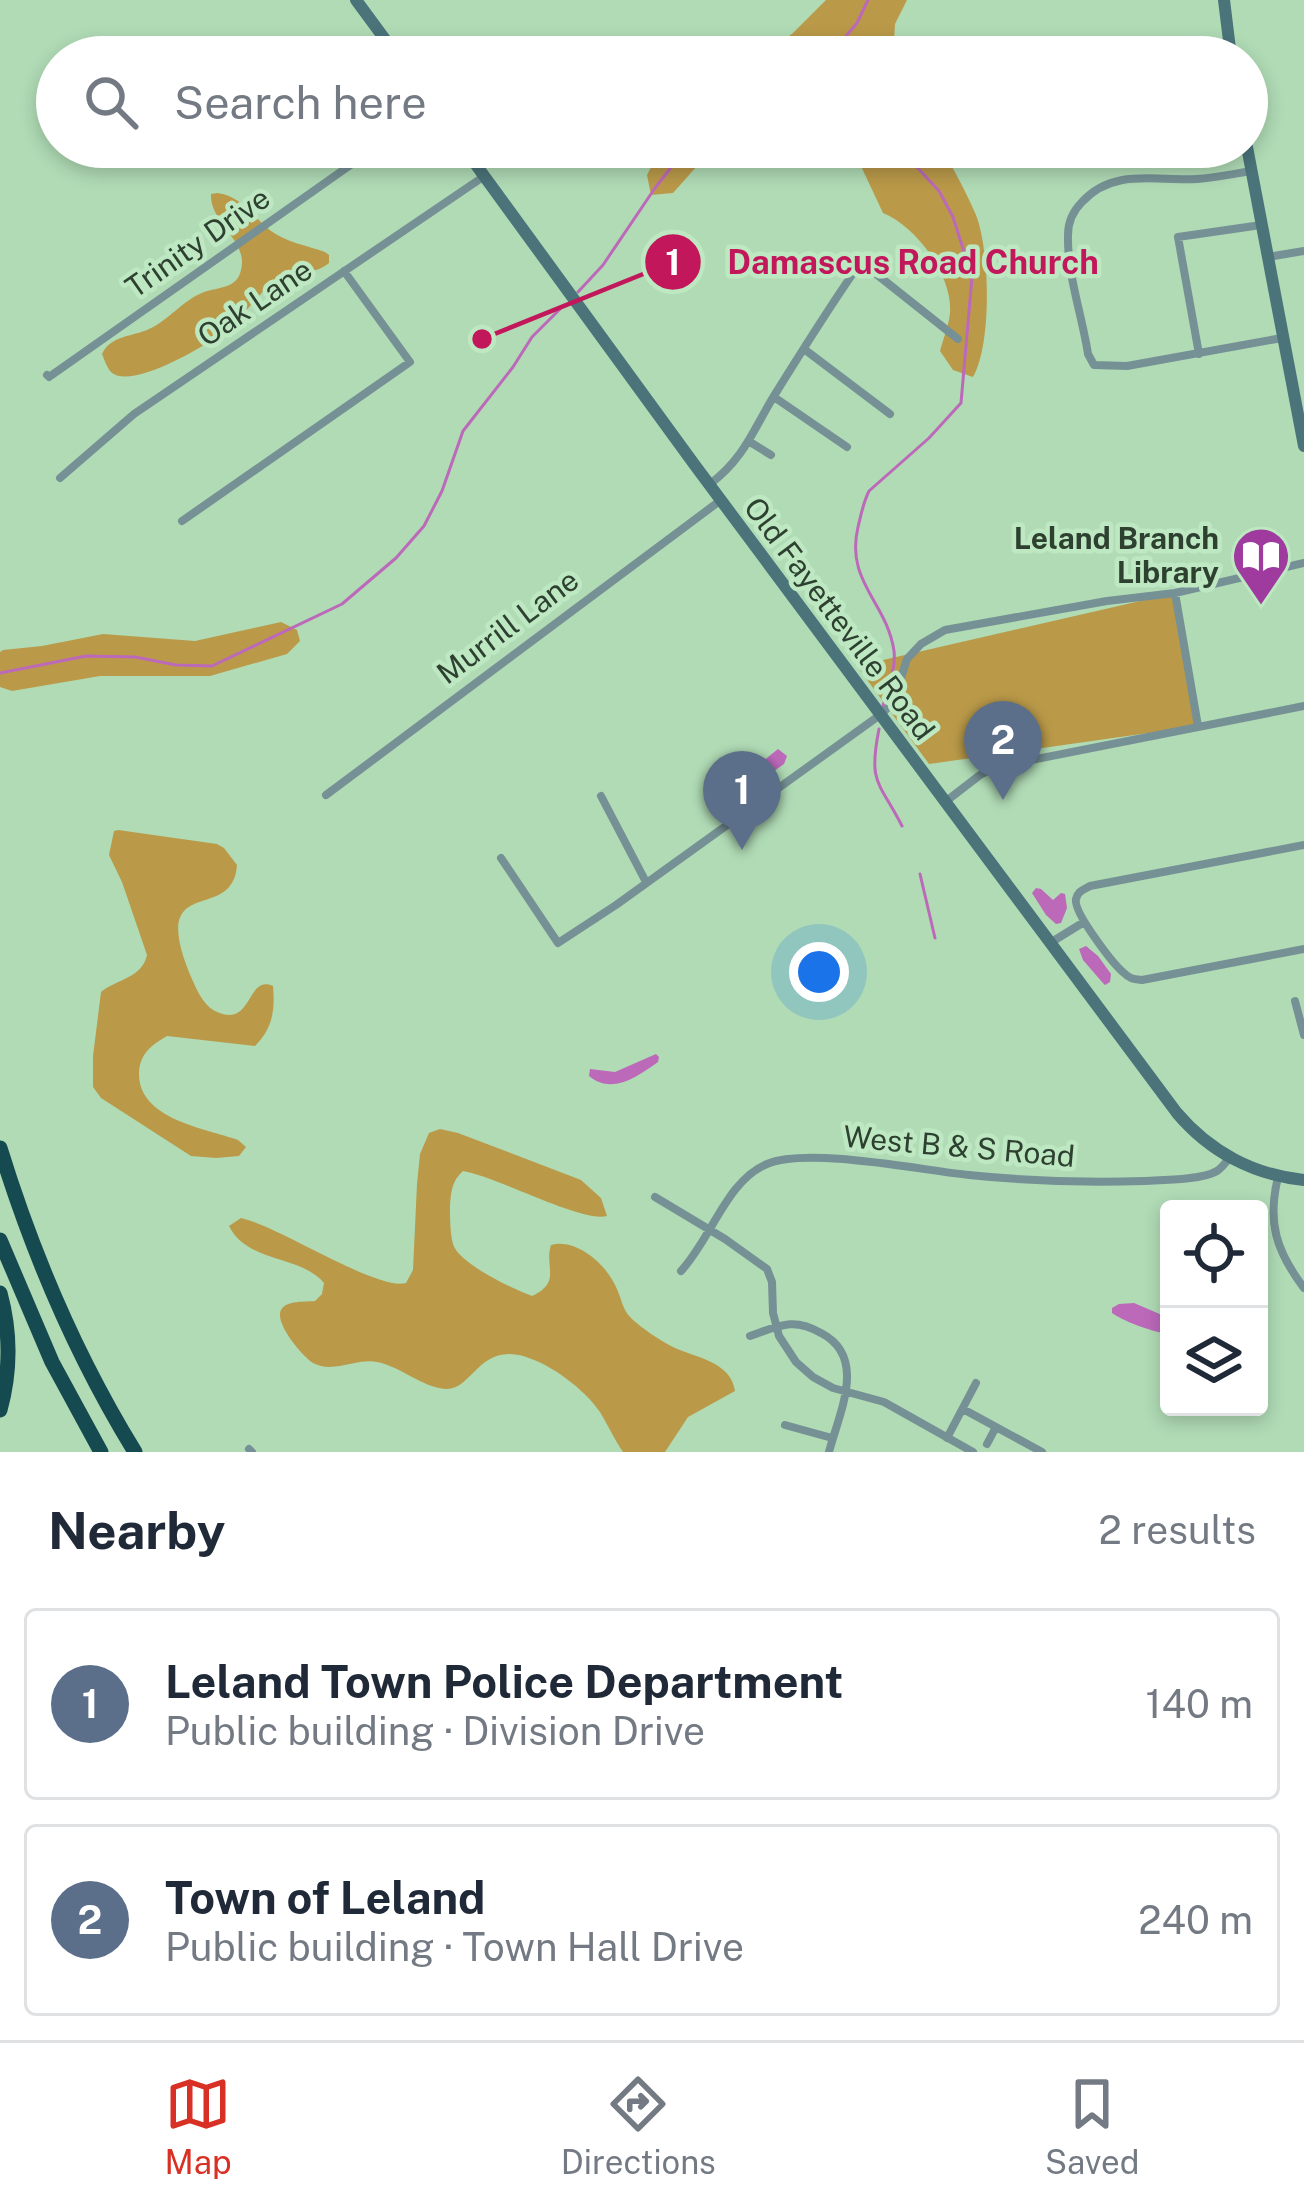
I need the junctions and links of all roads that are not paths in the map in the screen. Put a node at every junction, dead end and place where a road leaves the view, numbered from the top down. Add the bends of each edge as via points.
1 (356, 0) edge
2 (1224, 0) edge
3 (383, 36) edge
4 (1228, 36) edge
5 (346, 168) edge
6 (478, 168) edge
7 (1250, 168) edge
8 (1251, 171) junction
9 (484, 176) junction
10 (1261, 225) junction
11 (1304, 251) edge
12 (1267, 258) junction
13 (344, 271) junction
14 (1282, 338) junction
15 (958, 339) dead end
16 (804, 350) junction
17 (1199, 354) junction
18 (47, 375) dead end
19 (773, 397) junction
20 (890, 414) dead end
21 (750, 442) junction
22 (1304, 446) edge
23 (847, 447) dead end
24 (771, 455) dead end
25 (60, 478) dead end
26 (709, 484) junction
27 (721, 500) junction
28 (182, 521) dead end
29 (1304, 563) edge
30 (1175, 592) junction
31 (1304, 706) edge
32 (880, 715) junction
33 (1198, 725) junction
34 (326, 795) dead end
35 (601, 796) dead end
36 (945, 802) junction
37 (1304, 845) edge
38 (500, 858) dead end
39 (646, 882) junction
40 (1084, 922) junction
41 (1050, 943) junction
42 (1304, 949) edge
43 (1295, 1001) dead end
44 (1304, 1036) edge
45 (0, 1148) edge
46 (1229, 1157) junction
47 (1279, 1177) junction
48 (1304, 1180) edge
49 (655, 1197) dead end
50 (712, 1230) junction
51 (0, 1240) edge
52 (681, 1270) dead end
53 (1304, 1288) edge
54 (0, 1293) edge
55 (776, 1327) junction
56 (750, 1336) dead end
57 (976, 1383) dead end
58 (845, 1392) junction
59 (963, 1409) junction
60 (0, 1410) edge
61 (785, 1426) dead end
62 (996, 1427) junction
63 (832, 1438) junction
64 (947, 1438) junction
65 (987, 1444) dead end
66 (1029, 1449) edge
67 (101, 1452) edge
68 (135, 1452) edge
69 (829, 1452) edge
70 (973, 1452) edge
71 (1042, 1452) edge

1 - 3 street
2 - 4 street
5 - 18 street, Trinity Drive
6 - 9 street, Old Fayetteville Road
7 - 8 street
8 - 10 street
8 - 17 street via 1102,184 1068,226 1094,365
9 - 13 street, Oak Lane
9 - 26 street, Old Fayetteville Road
10 - 12 street
10 - 17 street via 1178,237
11 - 12 street
12 - 14 street
13 - 25 street, Oak Lane via 134,414
13 - 28 street via 410,362
14 - 17 street
14 - 22 street
15 - 16 street via 861,262
16 - 19 street
16 - 20 street
19 - 21 street
19 - 23 street
21 - 24 street
21 - 26 street
26 - 27 street, Old Fayetteville Road
27 - 32 street, Old Fayetteville Road
27 - 34 street, Murrill Lane
29 - 30 street
30 - 32 street via 945,630 908,659 893,703
30 - 33 street
31 - 33 street
32 - 36 street, Old Fayetteville Road
32 - 39 street
33 - 36 street via 996,767
35 - 39 street
36 - 41 street, Old Fayetteville Road
37 - 40 street via 1090,886 1075,903
38 - 39 street via 558,943
40 - 41 street
40 - 42 street via 1124,974 1142,980
41 - 46 street, Old Fayetteville Road via 1177,1113
43 - 44 street
45 - 68 highway via 67,1328
46 - 47 street, Old Fayetteville Road
46 - 50 street, West B & S Road via 1210,1174 1070,1183 849,1160 777,1161 742,1181
47 - 48 street, Old Fayetteville Road
47 - 53 street via 1272,1201 1278,1246
49 - 50 street
50 - 52 street, West B & S Road
50 - 55 street via 767,1270
51 - 67 highway
54 - 60 highway via 9,1356
55 - 56 street
55 - 58 street via 804,1370
55 - 58 street via 804,1324 835,1341 847,1366
57 - 59 street
58 - 63 street
58 - 64 street via 884,1402
59 - 62 street
59 - 64 street
61 - 63 street
62 - 65 street
62 - 66 street
63 - 69 street
64 - 70 street
66 - 71 street

